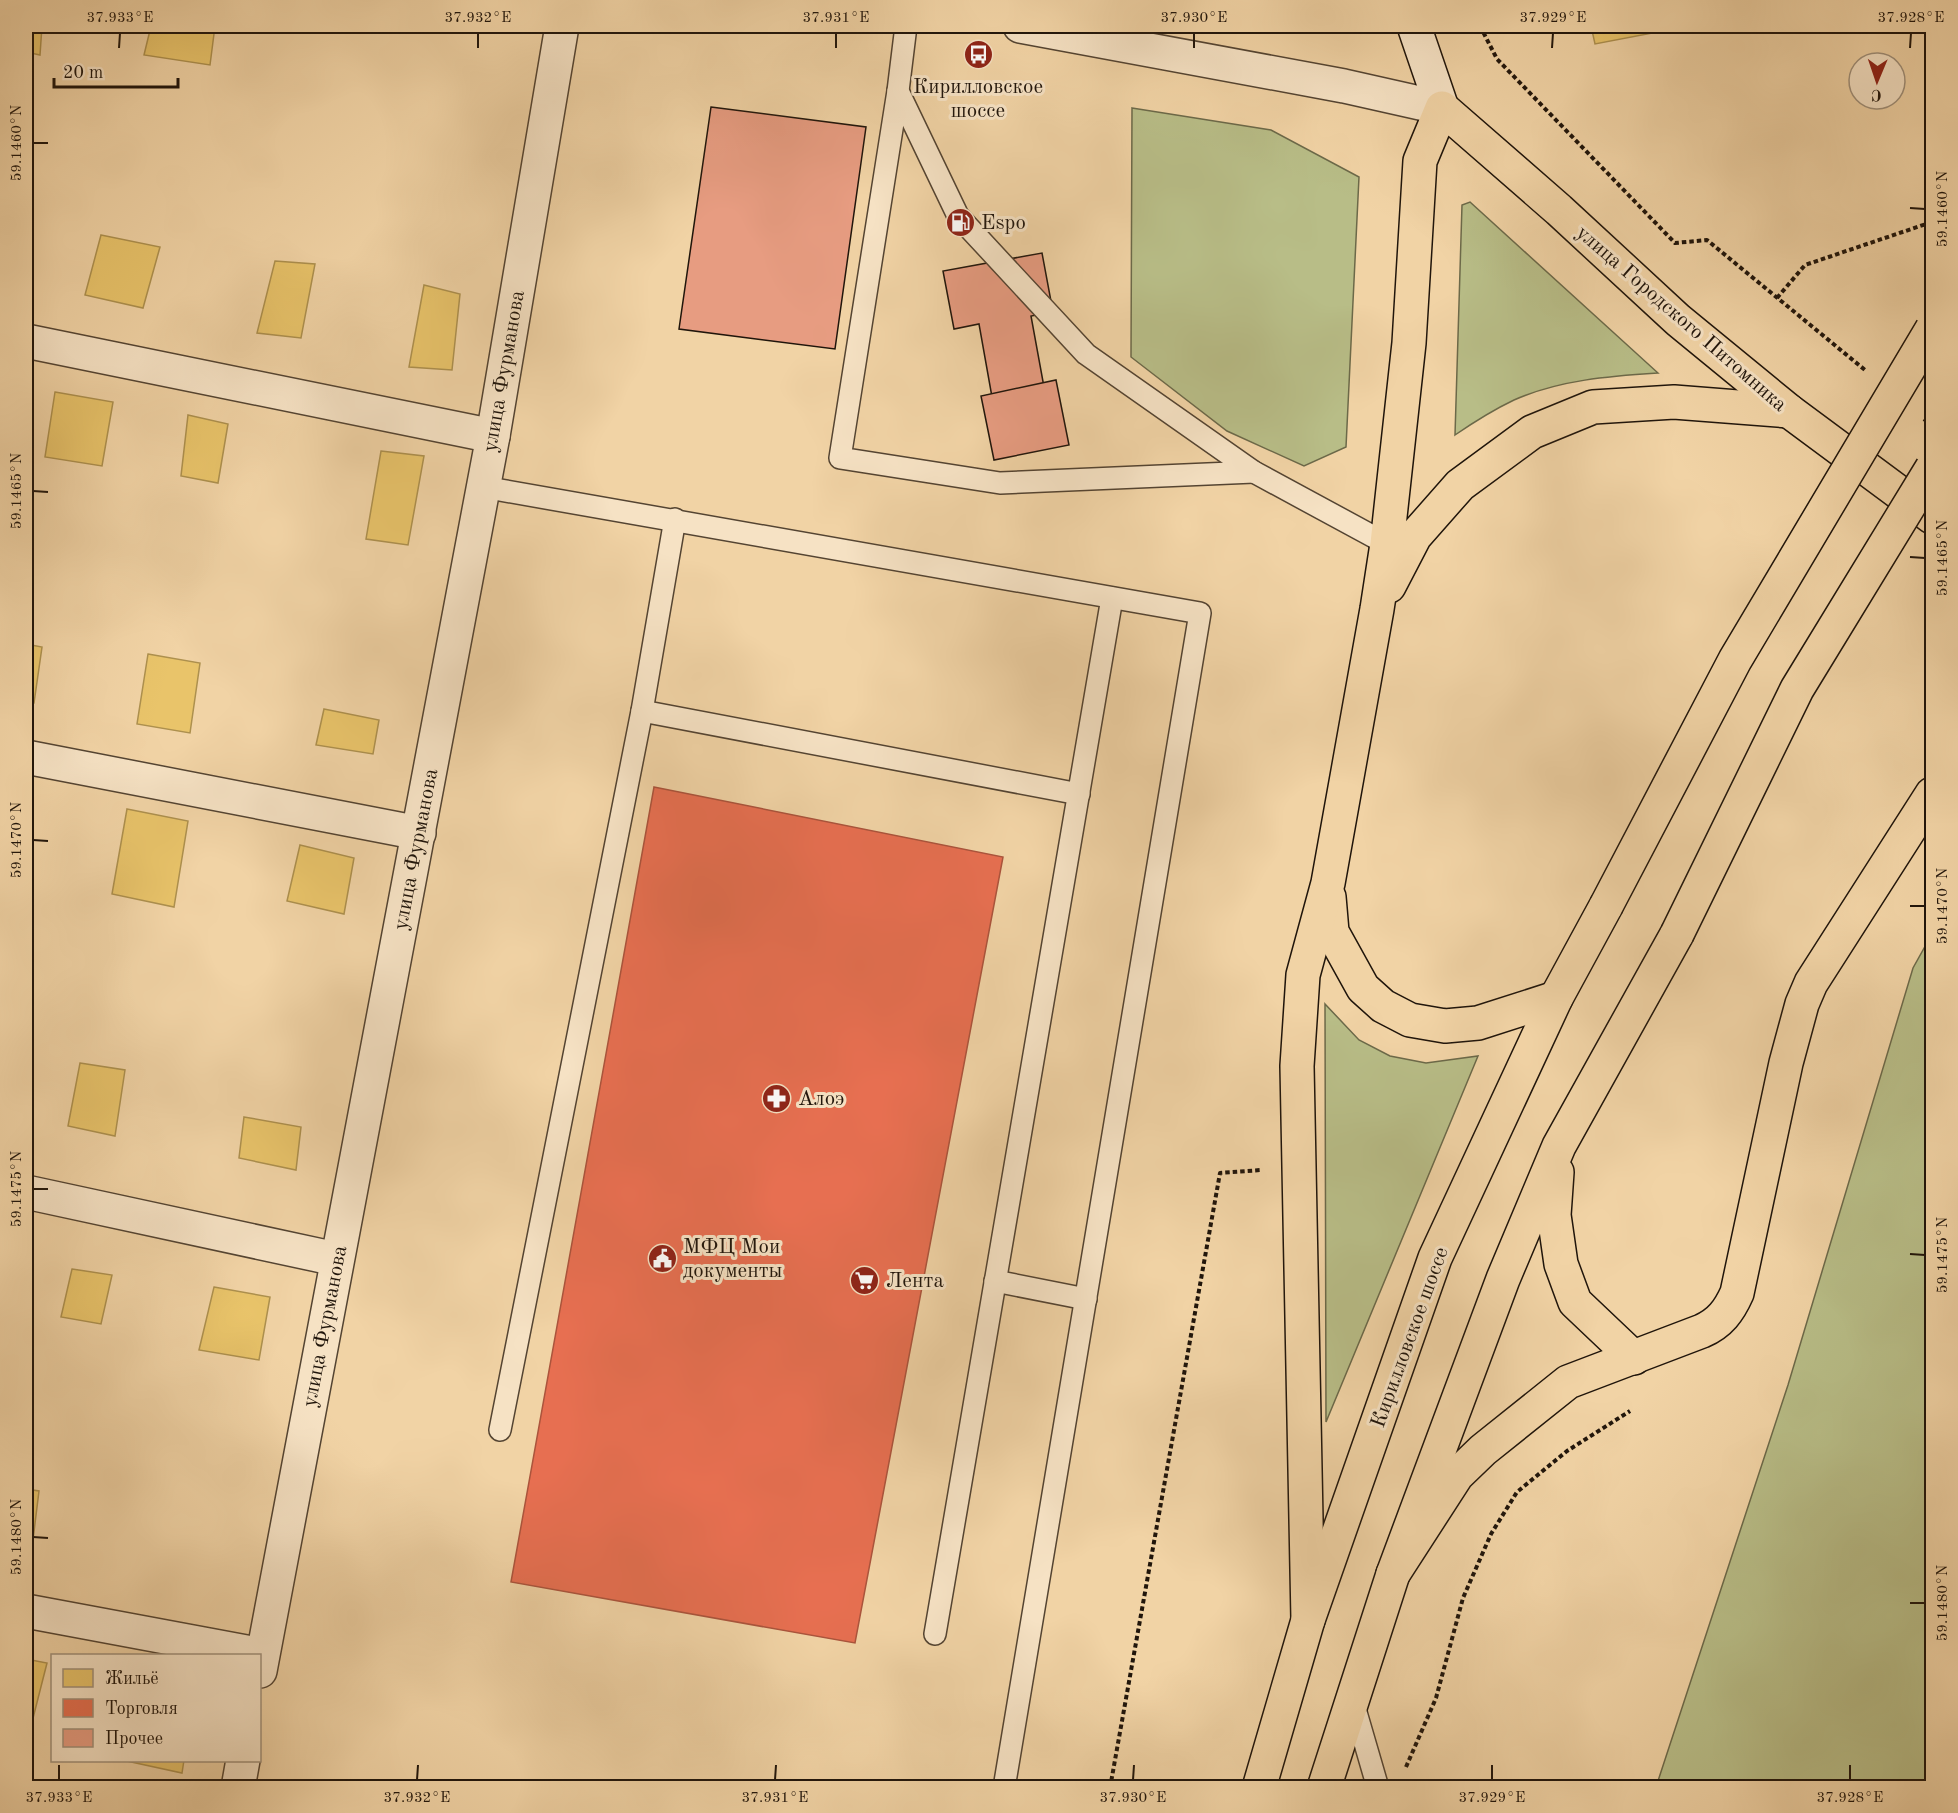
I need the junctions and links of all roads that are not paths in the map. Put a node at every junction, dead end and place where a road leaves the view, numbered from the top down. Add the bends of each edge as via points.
1 (562, 26) edge
2 (906, 26) edge
3 (1020, 26) edge
4 (1414, 26) edge
5 (898, 91) junction
6 (1442, 108) junction
7 (1932, 329) edge
8 (26, 341) edge
9 (1789, 411) junction
10 (493, 436) junction
11 (1932, 468) edge
12 (1254, 472) junction
13 (483, 487) junction
14 (1932, 517) edge
15 (675, 519) junction
16 (1387, 544) junction
17 (1112, 598) junction
18 (1377, 609) junction
19 (642, 711) junction
20 (26, 757) edge
21 (1079, 794) junction
22 (1932, 794) edge
23 (419, 833) junction
24 (1328, 882) junction
25 (1556, 998) junction
26 (1559, 1146) junction
27 (26, 1192) edge
28 (336, 1259) junction
29 (995, 1281) junction
30 (1086, 1299) junction
31 (1634, 1358) junction
32 (500, 1430) dead end
33 (1393, 1574) junction
34 (26, 1611) edge
35 (1308, 1620) junction
36 (935, 1634) dead end
37 (220, 1654) edge
38 (261, 1663) edge
39 (1353, 1701) junction
40 (243, 1762) edge
41 (238, 1788) edge
42 (1004, 1788) edge
43 (1259, 1788) edge
44 (1324, 1788) edge
45 (1378, 1788) edge

1 - 10 street, улица Фурманова
2 - 5 lane
3 - 6 street
4 - 6 street
5 - 12 lane via 958,216 1086,354
5 - 12 lane via 840,458 1000,483
6 - 9 main road, улица Городского Питомника via 1678,320
6 - 16 main road via 1420,161 1409,343
7 - 25 main road, Кирилловское шоссе, bridge via 1735,660
8 - 10 street
9 - 14 main road, улица Городского Питомника
9 - 18 main road via 1674,402 1593,406 1532,432 1460,485 1415,536
10 - 13 street, улица Фурманова
11 - 26 main road, bridge via 1797,689 1677,934
12 - 16 lane
13 - 15 lane
13 - 23 street, улица Фурманова
15 - 17 lane
15 - 19 lane
16 - 18 main road
17 - 21 lane
17 - 30 lane via 1200,613
18 - 24 main road
19 - 21 lane
19 - 32 lane
20 - 23 street
21 - 29 lane
22 - 31 main road via 1811,983 1802,1004 1732,1305 1715,1326
23 - 28 street, улица Фурманова
24 - 25 main road via 1332,932 1341,951 1363,988 1392,1011 1410,1020 1444,1026 1478,1023
24 - 35 main road via 1303,975 1297,1066
25 - 35 main road, Кирилловское шоссе via 1435,1258
26 - 31 main road via 1554,1215 1561,1264 1575,1302
26 - 33 main road via 1503,1279
27 - 28 street
28 - 38 street, улица Фурманова
29 - 30 lane
29 - 36 lane
30 - 42 lane
31 - 33 main road via 1568,1382 1483,1450 1457,1475
33 - 39 main road
34 - 37 street
35 - 43 main road, Кирилловское шоссе
39 - 44 main road
39 - 45 lane
40 - 41 street

